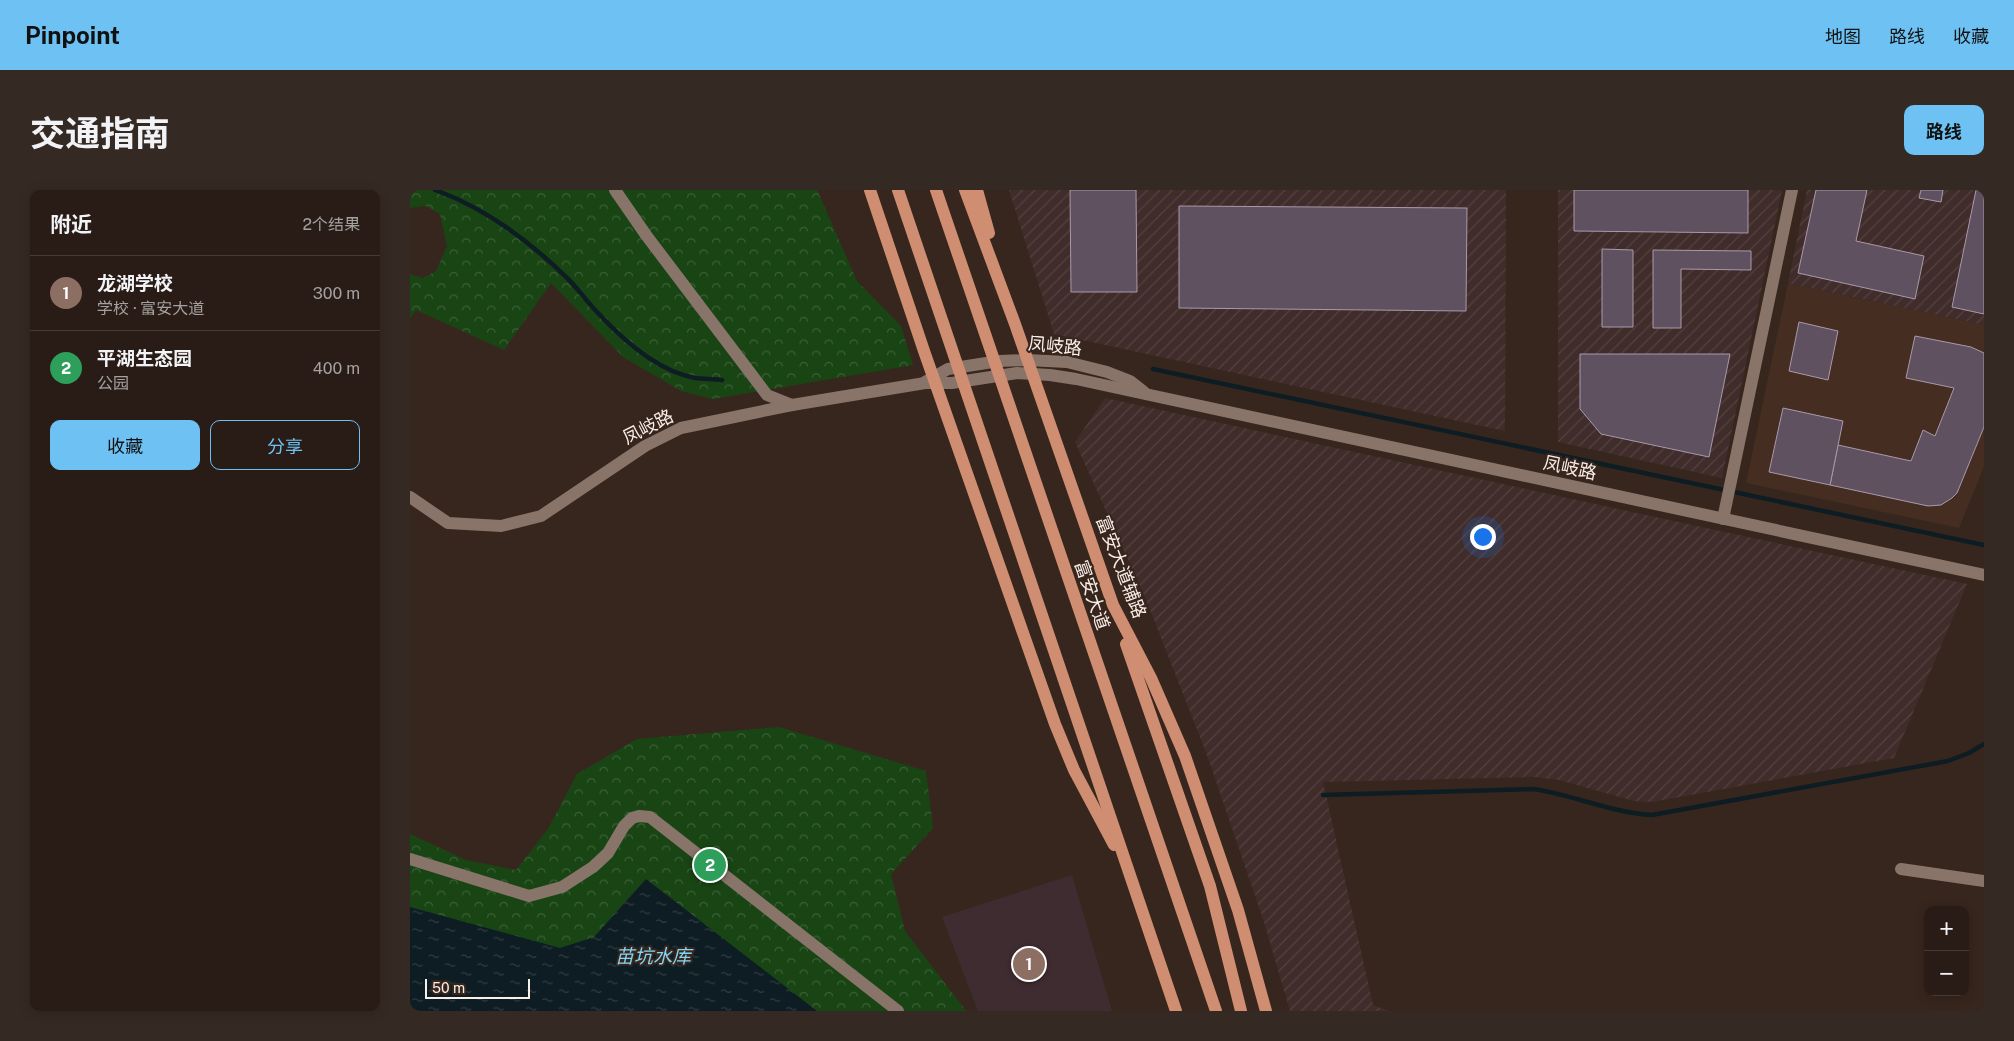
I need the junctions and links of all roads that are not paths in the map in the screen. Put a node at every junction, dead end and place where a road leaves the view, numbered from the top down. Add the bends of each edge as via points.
1 (616, 190) edge
2 (870, 190) edge
3 (898, 190) edge
4 (936, 190) edge
5 (965, 190) edge
6 (977, 190) edge
7 (1792, 190) edge
8 (1015, 324) junction
9 (1027, 360) junction
10 (1032, 373) junction
11 (931, 381) junction
12 (1148, 395) junction
13 (792, 405) junction
14 (410, 497) edge
15 (1723, 518) junction
16 (1984, 575) edge
17 (1113, 605) junction
18 (410, 860) edge
19 (1901, 869) dead end
20 (1130, 876) junction
21 (1984, 881) edge
22 (898, 1011) edge
23 (1176, 1011) edge
24 (1216, 1011) edge
25 (1241, 1011) edge
26 (1266, 1011) edge

1 - 13 street via 646,235 768,395
2 - 11 main road
3 - 20 main road
4 - 24 main road, 富安大道
5 - 8 main road, 富安大道辅路
6 - 8 main road
7 - 15 street
8 - 9 main road, 富安大道辅路
9 - 10 main road, 富安大道辅路
9 - 11 street, 凤岐路 via 948,369
9 - 12 street, 凤岐路 via 1067,362 1119,375
10 - 11 street, 凤岐路 via 952,383
10 - 12 street, 凤岐路
10 - 17 main road, 富安大道辅路
11 - 13 street, 凤岐路
11 - 20 main road via 1064,748
12 - 15 street, 凤岐路
13 - 14 street, 凤岐路 via 681,428 645,446 540,516 501,526 448,523
15 - 16 street, 凤岐路
17 - 25 main road via 1210,886
17 - 26 main road, 富安大道辅路 via 1151,678 1185,756 1230,884
18 - 22 street via 528,896 562,888 594,867 632,818 650,816
19 - 21 street
20 - 23 main road

